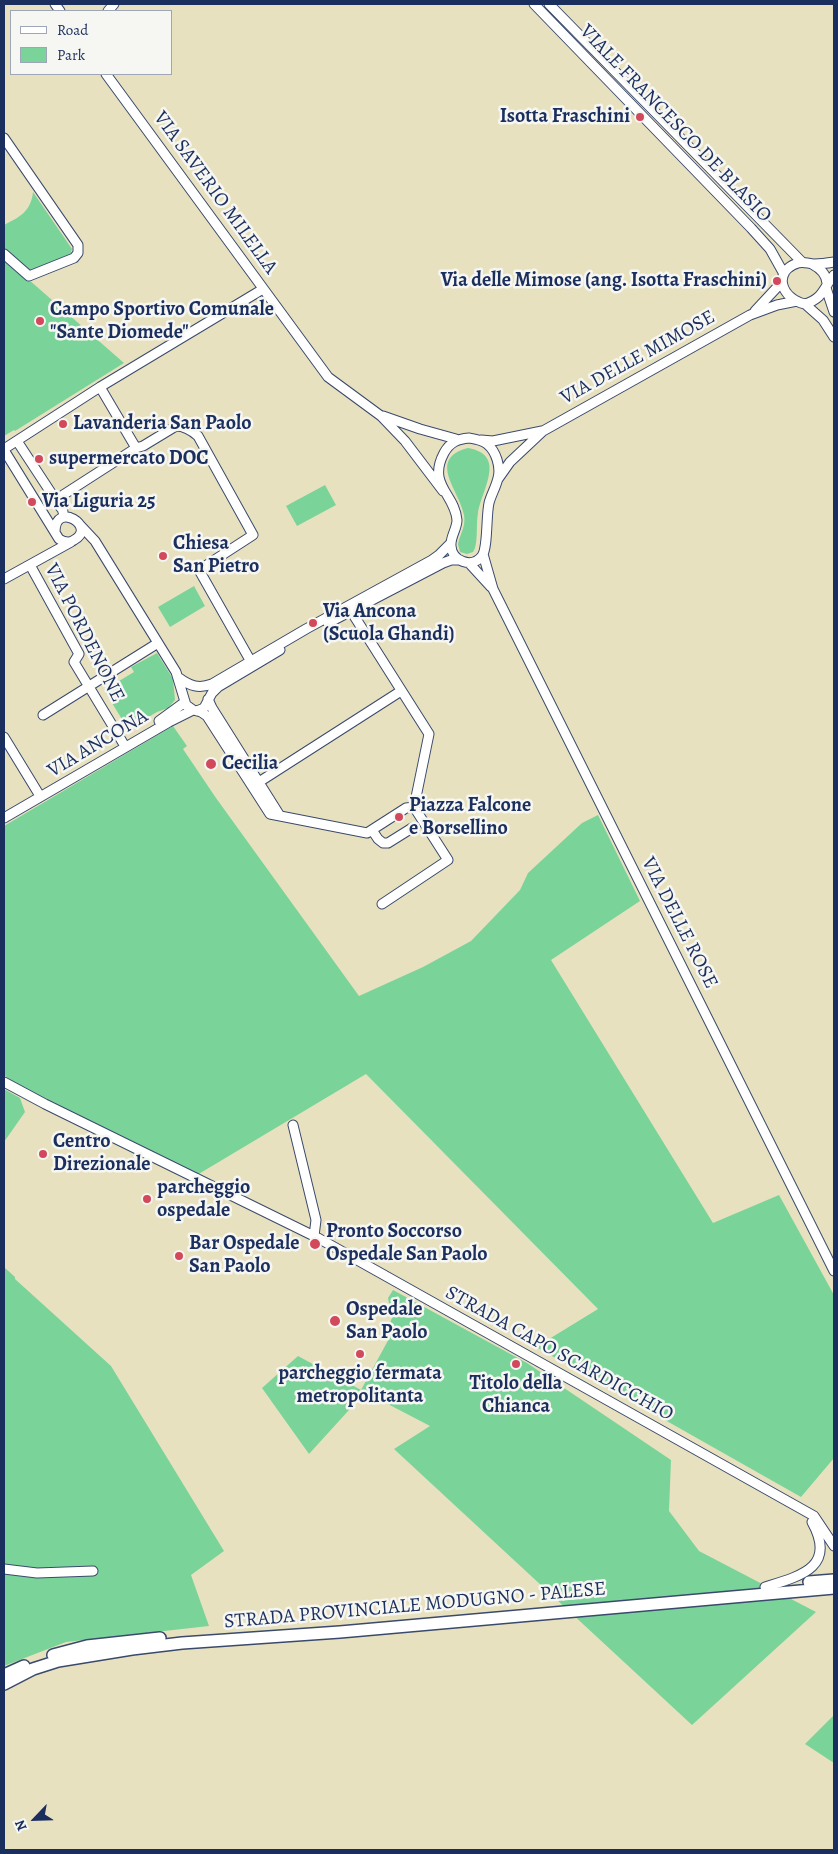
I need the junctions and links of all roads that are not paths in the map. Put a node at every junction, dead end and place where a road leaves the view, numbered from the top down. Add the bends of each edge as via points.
1 (534, 4) edge
2 (549, 4) edge
3 (107, 75) edge
4 (4, 138) edge
5 (4, 254) edge
6 (802, 262) junction
7 (834, 262) edge
8 (812, 264) junction
9 (834, 275) edge
10 (783, 278) junction
11 (826, 286) junction
12 (263, 289) junction
13 (801, 302) junction
14 (834, 312) edge
15 (750, 315) junction
16 (834, 337) edge
17 (100, 387) junction
18 (381, 416) junction
19 (543, 431) junction
20 (456, 439) junction
21 (478, 440) junction
22 (17, 441) junction
23 (136, 448) junction
24 (4, 449) edge
25 (498, 479) junction
26 (443, 490) junction
27 (65, 514) junction
28 (80, 525) junction
29 (56, 534) junction
30 (75, 540) junction
31 (95, 541) junction
32 (451, 542) junction
33 (54, 552) junction
34 (483, 554) junction
35 (460, 560) junction
36 (470, 562) junction
37 (30, 565) junction
38 (4, 579) edge
39 (493, 589) junction
40 (351, 611) junction
41 (158, 643) junction
42 (250, 660) junction
43 (179, 678) junction
44 (88, 686) junction
45 (197, 687) junction
46 (401, 690) junction
47 (185, 700) junction
48 (208, 702) junction
49 (195, 711) junction
50 (43, 715) dead end
51 (4, 737) edge
52 (123, 743) junction
53 (259, 782) junction
54 (40, 796) junction
55 (414, 807) junction
56 (280, 816) junction
57 (4, 818) edge
58 (412, 828) dead end
59 (372, 830) junction
60 (382, 904) dead end
61 (4, 1082) edge
62 (294, 1125) dead end
63 (314, 1236) junction
64 (834, 1271) edge
65 (801, 1508) junction
66 (834, 1546) edge
67 (4, 1569) edge
68 (93, 1571) dead end
69 (834, 1580) edge
70 (765, 1587) junction
71 (834, 1588) edge
72 (4, 1675) edge
73 (4, 1684) edge

1 - 10 street, VIALE FRANCESCO DE BLASIO via 751,228 770,249
2 - 6 street, VIALE FRANCESCO DE BLASIO
3 - 12 street, VIA SAVERIO MILELLA
4 - 5 street via 78,245 74,258 29,276
6 - 8 street
6 - 10 street via 790,267
7 - 8 street
8 - 11 street via 823,272
9 - 11 street
10 - 13 street via 784,291
10 - 15 street, VIA DELLE MIMOSE
11 - 13 street via 820,296
11 - 14 street
12 - 17 street
12 - 18 street, VIA SAVERIO MILELLA via 328,377
13 - 15 street, VIA DELLE MIMOSE via 777,305
13 - 16 street via 823,320
15 - 19 street, VIA DELLE MIMOSE
17 - 22 street
17 - 23 street
18 - 20 street
18 - 26 street
19 - 21 street, VIA DELLE MIMOSE via 493,441
19 - 25 street, VIA DELLE MIMOSE via 510,462
20 - 21 street, VIA DELLE MIMOSE
20 - 26 street via 440,461 439,476
21 - 25 street via 487,444 495,455
22 - 24 street
22 - 27 street
23 - 27 street via 62,495 60,503
23 - 42 street via 176,426 191,430 198,436 253,535 199,570
24 - 29 street
25 - 34 street via 490,498
26 - 32 street via 457,521
27 - 28 street
27 - 29 street via 56,524
28 - 30 street
28 - 31 street
29 - 30 street via 63,541
29 - 33 street via 58,544
30 - 31 street via 87,538
30 - 33 street
31 - 41 street
32 - 35 street via 452,552
32 - 42 street via 432,560
33 - 37 street
34 - 36 street
34 - 39 street, VIA DELLE ROSE
35 - 36 street
35 - 40 street via 443,563
36 - 39 street, VIA DELLE ROSE
37 - 38 street
37 - 44 street, VIA PORDENONE via 79,654 74,662
39 - 64 street, VIA DELLE ROSE
40 - 46 street
40 - 48 street via 218,687
41 - 43 street
41 - 44 street
42 - 45 street via 212,684
43 - 45 street
43 - 47 street
44 - 50 street
44 - 52 street, VIA PORDENONE
45 - 47 street via 188,690
45 - 48 street via 207,694
46 - 53 street
46 - 55 street via 429,734
47 - 49 street via 186,706
47 - 52 street, VIA ANCONA via 167,717
48 - 49 street via 204,708
48 - 53 street
49 - 54 street, VIA ANCONA via 169,722
49 - 56 street via 207,716 270,814
51 - 54 street
52 - 54 street, VIA ANCONA
53 - 56 street
54 - 57 street
55 - 59 street via 406,808
55 - 60 street via 448,860
56 - 59 street via 367,833
58 - 59 street via 388,843 378,839
61 - 63 street, STRADA CAPO SCARDICCHIO
62 - 63 street via 316,1220
63 - 65 street, STRADA CAPO SCARDICCHIO
65 - 66 street via 814,1516
65 - 70 street via 818,1531 820,1554 814,1566 799,1577
67 - 68 street via 37,1573
69 - 70 main road, STRADA PROVINCIALE MODUGNO - PALESE
70 - 72 main road, STRADA PROVINCIALE MODUGNO - PALESE via 335,1626 125,1641 87,1646 50,1656
71 - 73 main road, STRADA PROVINCIALE MODUGNO - PALESE via 182,1643 58,1661

